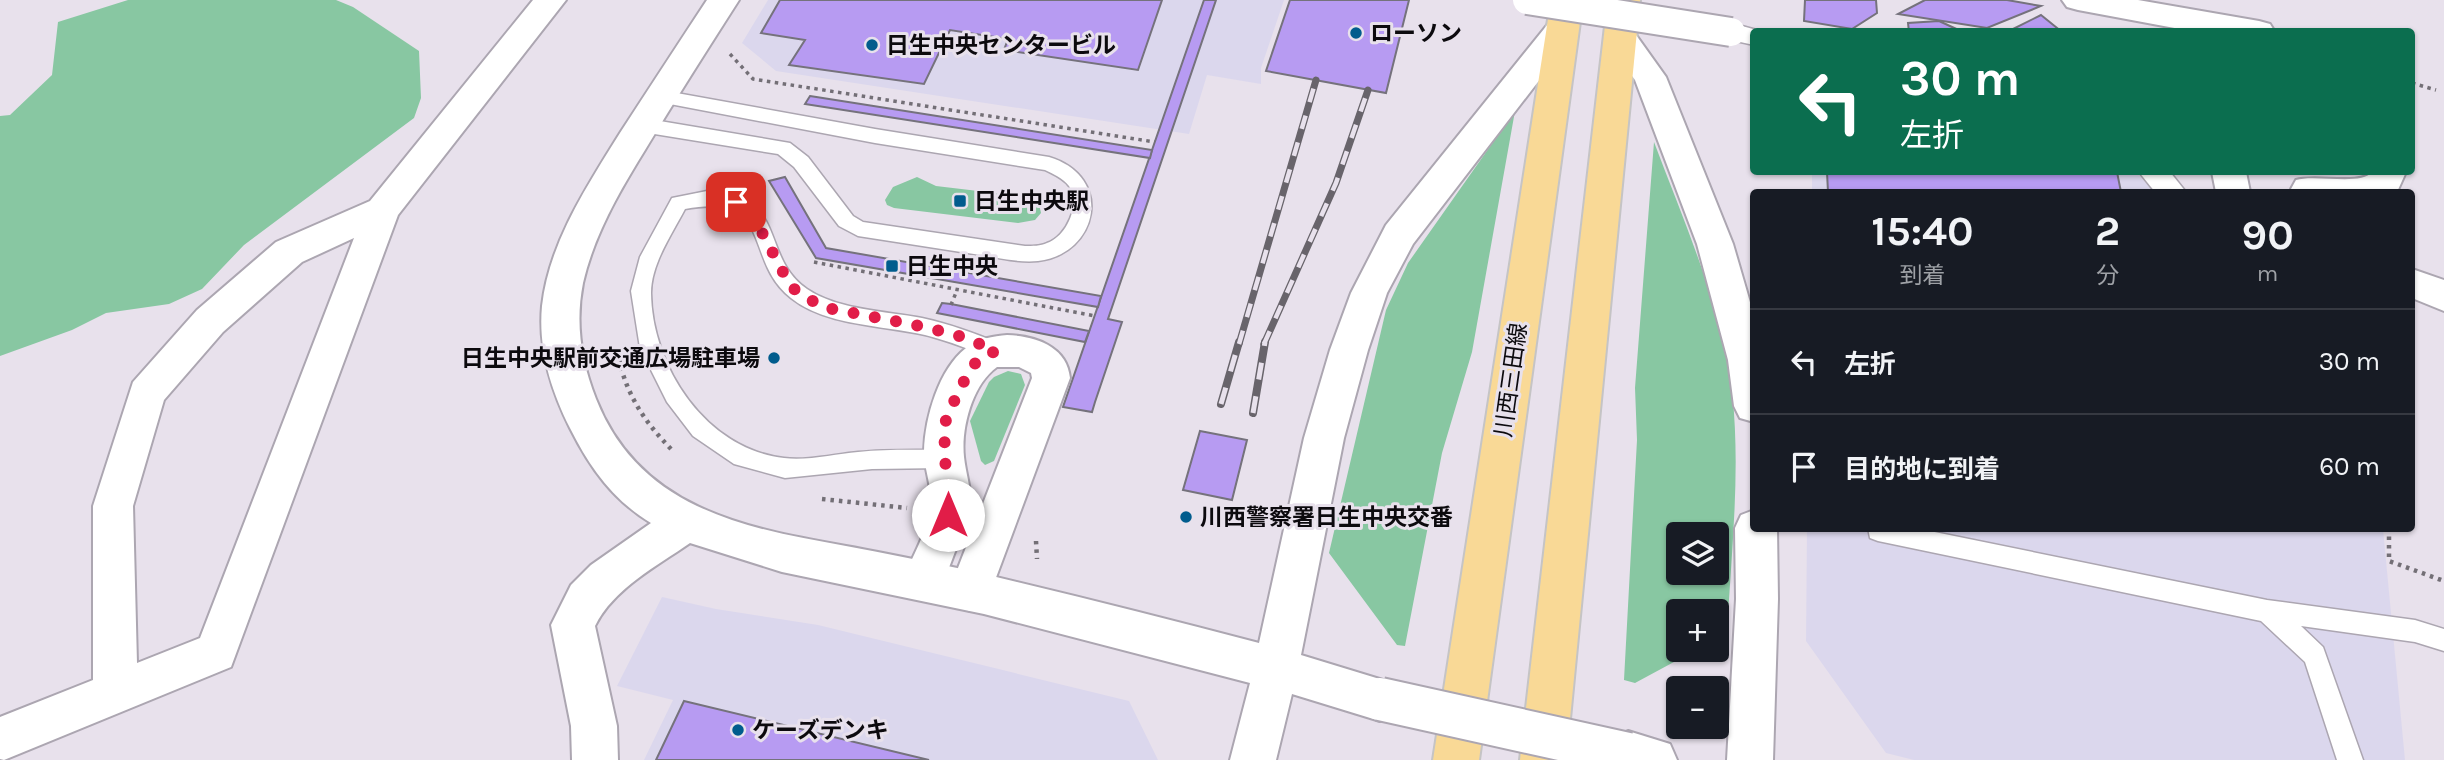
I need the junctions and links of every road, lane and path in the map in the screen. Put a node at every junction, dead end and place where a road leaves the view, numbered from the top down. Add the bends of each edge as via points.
1 (550, 0) edge
2 (723, 0) edge
3 (1527, 0) edge
4 (2078, 0) edge
5 (2128, 5) edge
6 (1565, 13) edge
7 (1622, 18) edge
8 (2240, 28) edge
9 (1742, 34) edge
10 (725, 47) dead end
11 (2415, 84) edge
12 (2436, 90) dead end
13 (651, 111) junction
14 (1155, 142) dead end
15 (2156, 175) edge
16 (2388, 175) edge
17 (2306, 184) edge
18 (2169, 189) edge
19 (2335, 189) edge
20 (2373, 189) edge
21 (382, 210) junction
22 (808, 252) dead end
23 (2415, 284) edge
24 (2444, 296) edge
25 (1094, 316) dead end
26 (996, 351) junction
27 (617, 353) dead end
28 (1750, 380) edge
29 (680, 455) dead end
30 (944, 459) junction
31 (820, 499) dead end
32 (917, 509) dead end
33 (686, 522) junction
34 (1756, 532) edge
35 (1883, 532) edge
36 (2389, 532) edge
37 (924, 580) junction
38 (2444, 581) edge
39 (971, 591) junction
40 (2267, 611) junction
41 (2444, 640) edge
42 (1276, 668) junction
43 (115, 692) junction
44 (3, 738) dead end
45 (1641, 757) edge
46 (595, 760) edge
47 (1253, 760) edge
48 (1456, 760) edge
49 (1543, 760) edge
50 (1750, 760) edge
51 (2350, 760) edge

1 - 21 street
2 - 13 street
3 - 9 street, bridge
4 - 5 street
5 - 8 street
6 - 42 street via 1399,235 1369,293 1324,438
6 - 48 main road, 川西三田線
7 - 28 street via 1715,244
7 - 49 main road
10 - 14 path via 753,79
11 - 12 path
13 - 13 lane via 875,136 1049,164 1073,178 1081,189 1081,216 1061,245 1025,254 858,229 846,221 801,162 783,148
13 - 33 street via 594,206 569,264 560,332 565,364 593,437 615,470 646,499
15 - 18 street
16 - 20 street via 2384,184
17 - 19 street
21 - 43 street via 216,652
21 - 43 street via 289,252 210,321 146,393 113,506
22 - 25 path via 814,262
23 - 24 street
26 - 30 street via 970,369 946,418
26 - 30 lane via 963,337 822,307 809,300 791,287 749,208 723,197 679,203 650,257 641,291 650,348 674,396 701,430 742,457 785,468
26 - 39 street via 1033,353 1045,359 1051,378
27 - 29 path via 624,385 636,409
30 - 37 street via 951,505
31 - 32 path
33 - 37 street via 776,550
33 - 46 street via 606,579 586,599 573,625 594,726
34 - 50 street
35 - 40 lane
36 - 38 path via 2389,561
37 - 39 street
39 - 42 street
40 - 41 lane via 2415,631
40 - 51 lane via 2315,655
42 - 45 street, bridge via 1380,699
42 - 47 street
43 - 44 street

